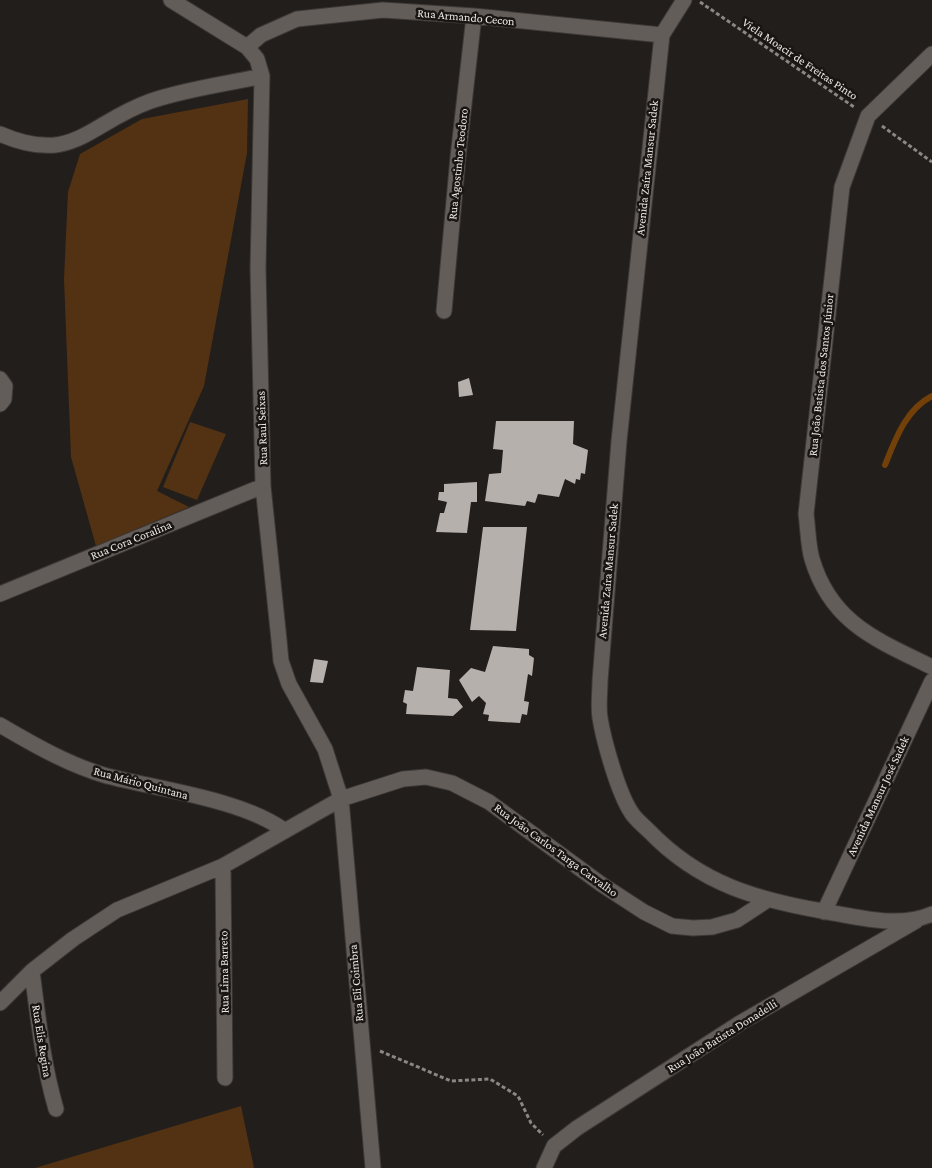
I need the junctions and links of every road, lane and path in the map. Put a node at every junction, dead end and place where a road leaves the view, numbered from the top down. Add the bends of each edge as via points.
1 (171, 0) edge
2 (684, 0) edge
3 (698, 0) edge
4 (474, 16) junction
5 (662, 35) junction
6 (247, 47) junction
7 (932, 54) edge
8 (262, 76) junction
9 (868, 116) junction
10 (0, 134) edge
11 (932, 162) edge
12 (444, 311) dead end
13 (0, 379) edge
14 (0, 404) edge
15 (263, 486) junction
16 (0, 594) edge
17 (932, 667) edge
18 (932, 681) edge
19 (0, 725) edge
20 (340, 799) junction
21 (284, 832) junction
22 (223, 866) junction
23 (766, 901) junction
24 (824, 912) junction
25 (932, 914) edge
26 (917, 921) junction
27 (32, 971) junction
28 (0, 1003) edge
29 (361, 1042) junction
30 (225, 1078) dead end
31 (56, 1109) dead end
32 (554, 1146) junction
33 (373, 1168) edge
34 (544, 1168) edge

1 - 6 street
2 - 5 street, Avenida Zaíra Mansur Sadek
3 - 9 path, Viela Moacir de Freitas Pinto
4 - 5 street, Rua Armando Cecon
4 - 6 street, Rua Armando Cecon via 383,10 297,19 262,35
4 - 12 street, Rua Agostinho Teodoro
5 - 23 street, Avenida Zaíra Mansur Sadek via 619,441 600,680 600,718 615,774 631,812 666,848 686,863 718,882
6 - 8 street, Rua Raul Seixas via 257,59
7 - 9 street, Rua João Batista dos Santos Júnior
8 - 10 street via 151,101 85,137 62,145 24,142
8 - 15 street, Rua Raul Seixas via 258,269
9 - 11 path, Viela Moacir de Freitas Pinto
9 - 17 street, Rua João Batista dos Santos Júnior via 842,187 806,514 811,558 823,589 843,615 874,638
13 - 14 street via 5,386 4,399
15 - 16 street, Rua Cora Coralina
15 - 20 street, Rua Raul Seixas via 282,661 289,684 325,749
18 - 24 street, Avenida Mansur José Sadek
19 - 21 street, Rua Mário Quintana via 40,749 105,775 228,806 273,822
20 - 21 street, Rua João Carlos Targa Carvalho
20 - 23 street, Rua João Carlos Targa Carvalho via 402,779 426,777 452,783 489,802 601,884 672,926 712,927 737,920
20 - 29 street, Rua Eli Coimbra
21 - 22 street, Rua João Carlos Targa Carvalho
22 - 27 street, Rua João Carlos Targa Carvalho via 116,910
22 - 30 street, Rua Lima Barreto
23 - 24 street, Avenida Zaíra Mansur Sadek
24 - 26 street, Avenida Zaíra Mansur Sadek via 884,921
25 - 26 street, Avenida Zaíra Mansur Sadek
26 - 32 street, Rua João Batista Donadelli via 740,1023
27 - 28 street, Rua João Carlos Targa Carvalho
27 - 31 street, Rua Elis Regina via 42,1048
29 - 32 path via 451,1081 490,1079 518,1096 531,1122
29 - 33 street, Rua Eli Coimbra
32 - 34 street, Rua João Batista Donadelli

